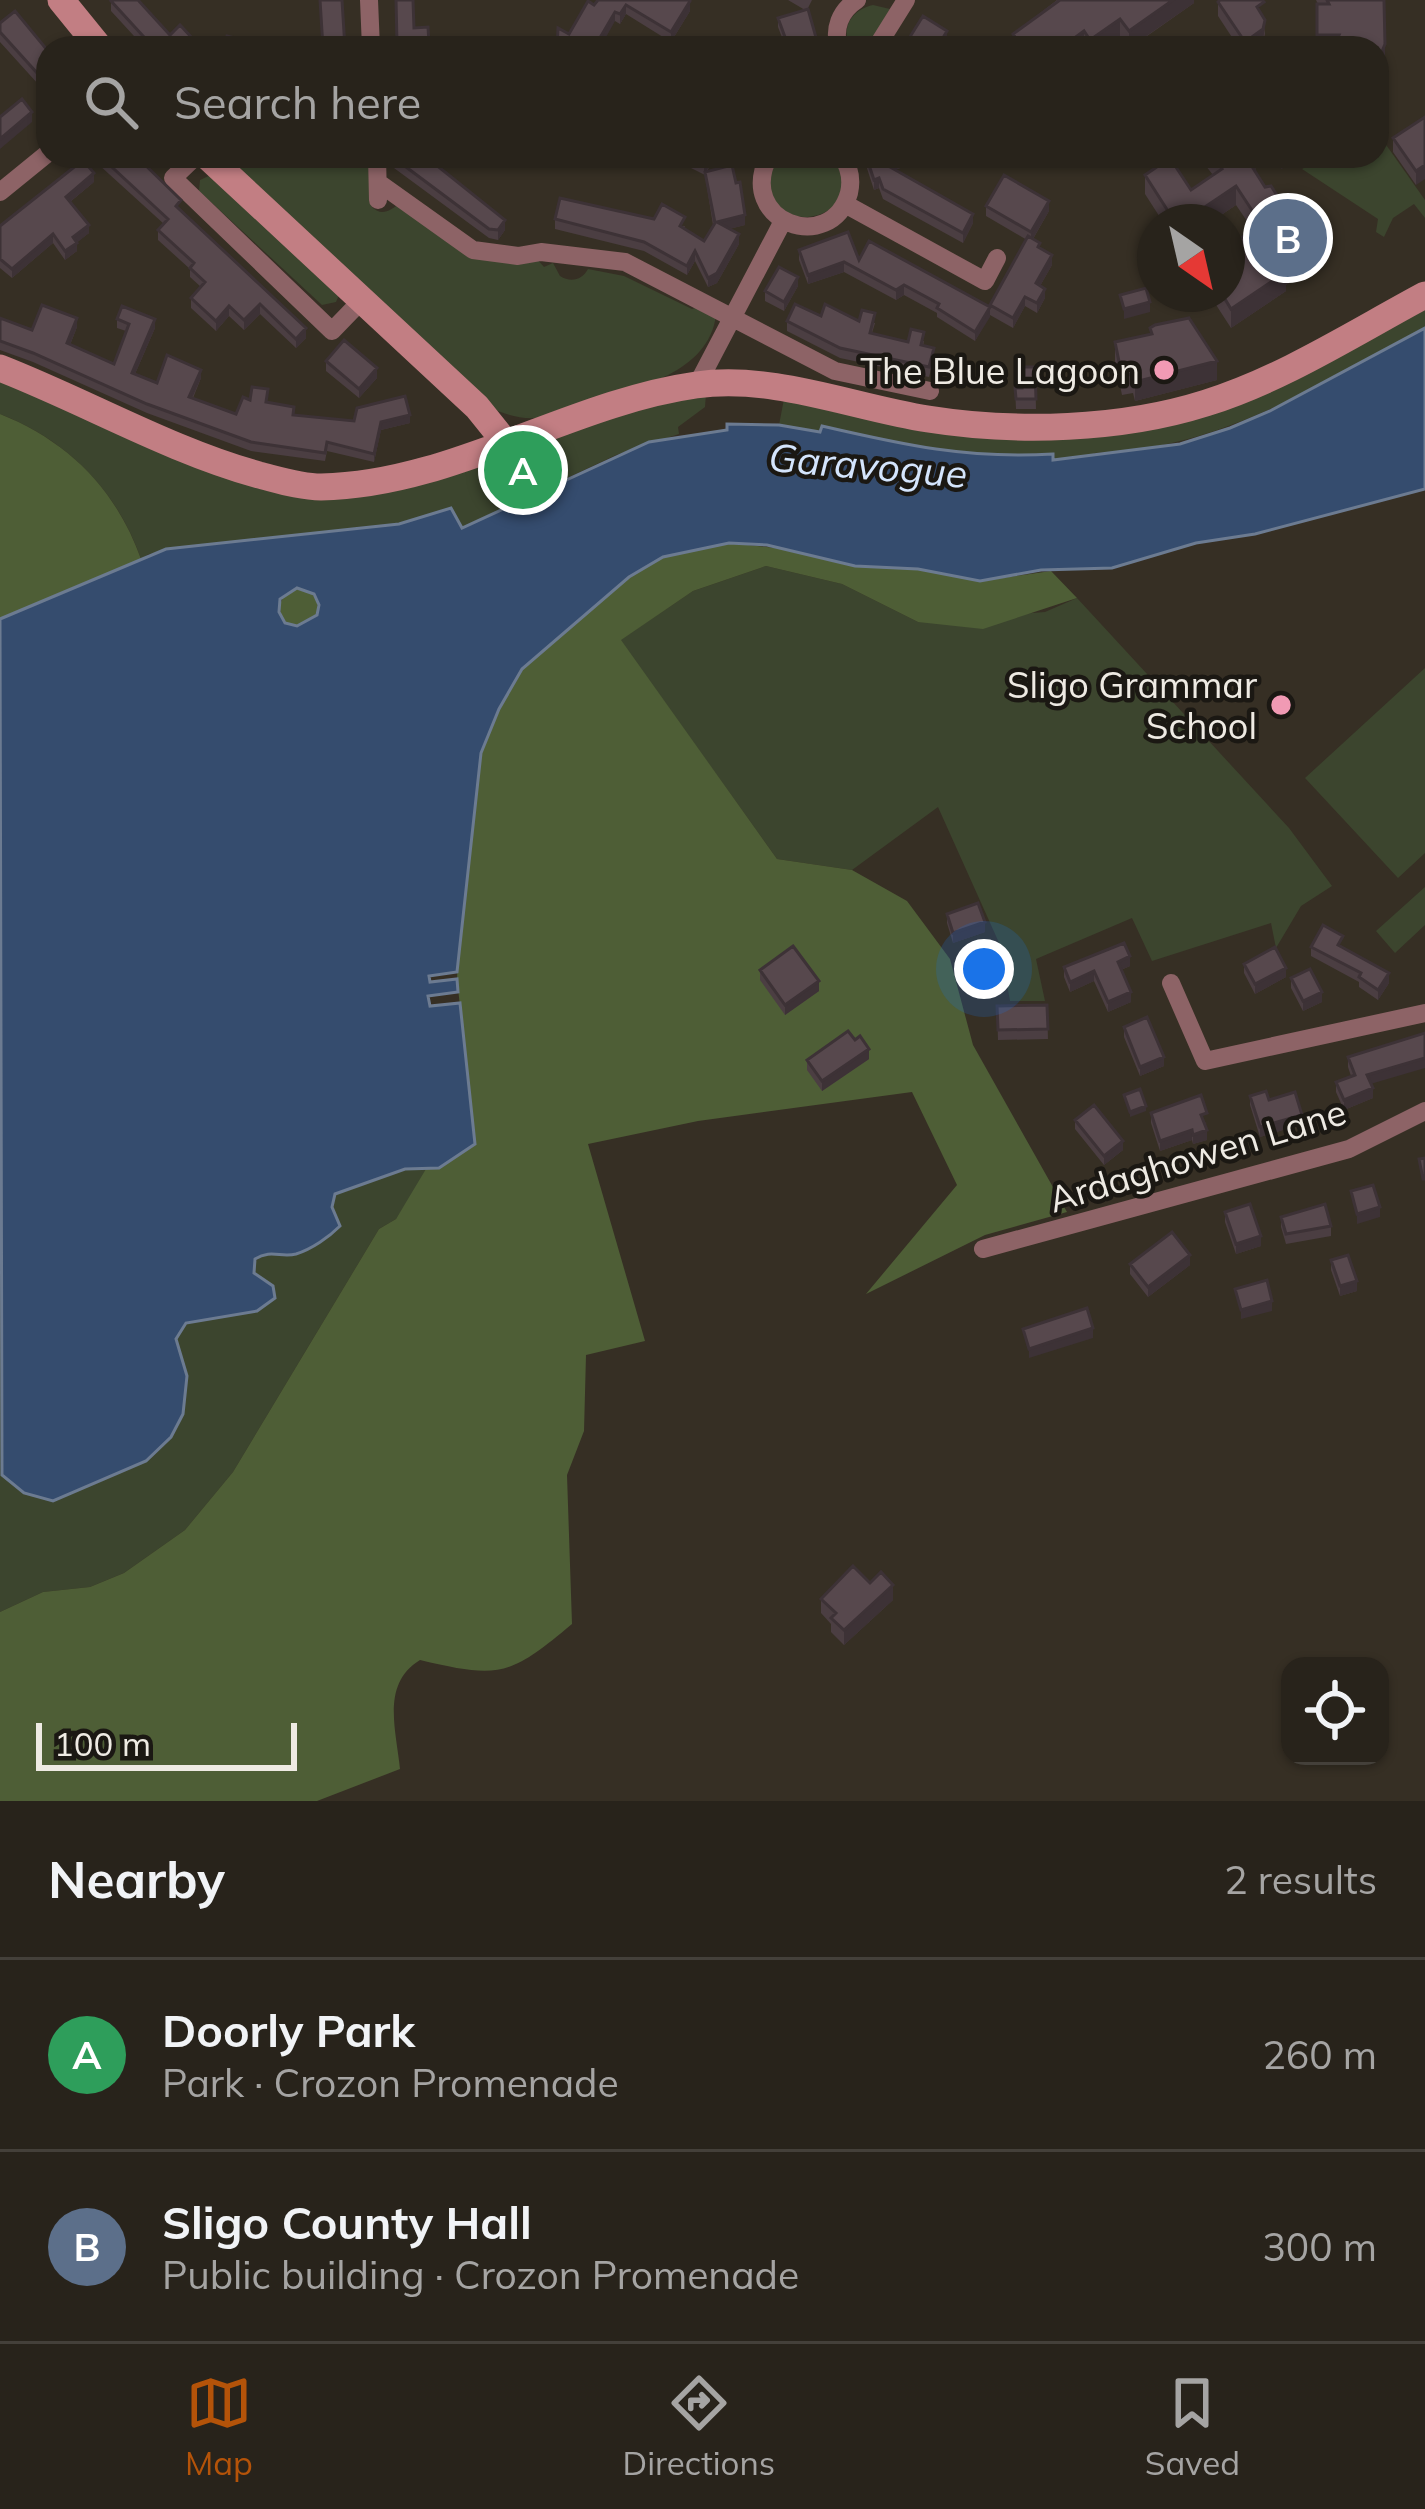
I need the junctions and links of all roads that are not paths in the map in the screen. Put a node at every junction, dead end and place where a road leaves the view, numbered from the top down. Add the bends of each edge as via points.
1 (61, 0) edge
2 (369, 0) edge
3 (857, 0) edge
4 (902, 1) edge
5 (90, 36) edge
6 (370, 36) edge
7 (838, 36) edge
8 (883, 36) edge
9 (36, 164) edge
10 (183, 168) edge
11 (220, 168) edge
12 (377, 168) edge
13 (765, 168) edge
14 (846, 168) edge
15 (0, 192) edge
16 (845, 204) junction
17 (783, 221) junction
18 (997, 257) dead end
19 (1425, 295) edge
20 (361, 301) junction
21 (732, 316) junction
22 (0, 368) edge
23 (697, 385) junction
24 (930, 391) dead end
25 (506, 443) junction
26 (1171, 983) dead end
27 (1425, 1013) edge
28 (1425, 1112) edge
29 (983, 1249) dead end

1 - 5 street
2 - 6 street
3 - 7 street via 842,14
4 - 8 street
9 - 15 street
10 - 20 street via 173,178 332,331
11 - 20 street
12 - 21 street via 378,192 472,250 625,262
13 - 17 street via 762,193
14 - 16 street
16 - 17 street via 816,226
16 - 18 street via 985,281
17 - 21 street
19 - 23 street via 1250,386 1154,416 988,426 759,386
20 - 25 street via 478,406
21 - 23 street
21 - 24 street via 835,371
22 - 25 street via 197,454 317,488 378,481
23 - 25 street
26 - 27 street, Ardaghowen Lane via 1205,1061
28 - 29 street, Ardaghowen Lane via 1349,1149

